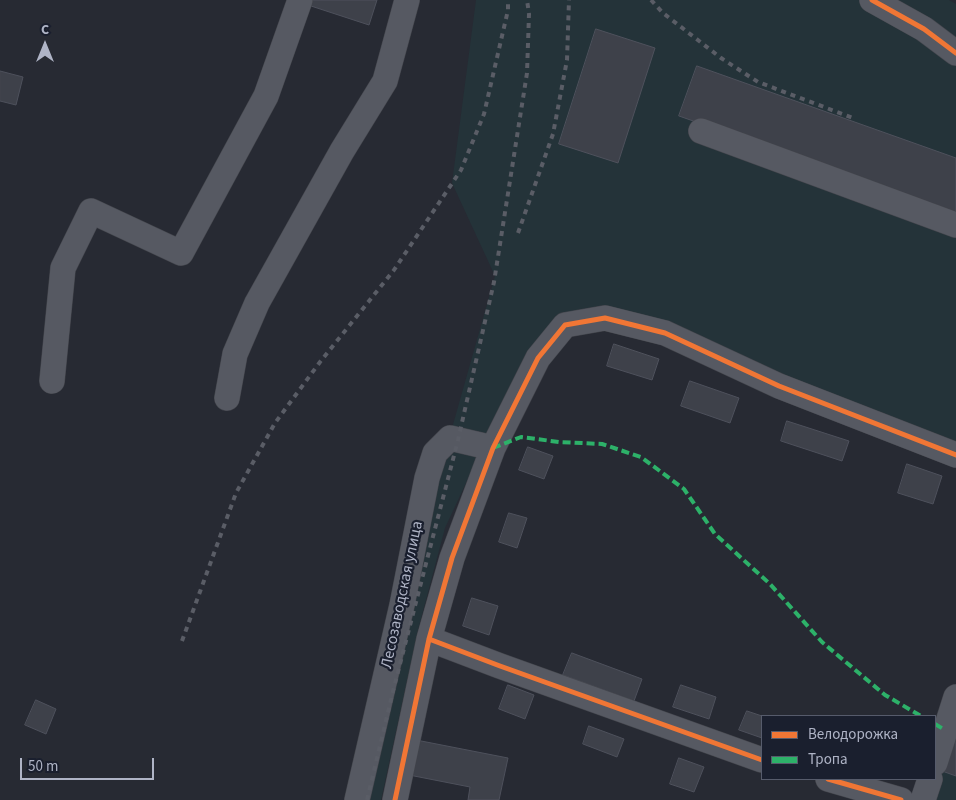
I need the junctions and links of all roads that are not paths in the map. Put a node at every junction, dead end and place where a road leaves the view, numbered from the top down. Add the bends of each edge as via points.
1 (300, 0) edge
2 (407, 0) edge
3 (872, 0) edge
4 (956, 53) edge
5 (700, 131) dead end
6 (956, 225) edge
7 (52, 381) dead end
8 (226, 398) dead end
9 (493, 448) junction
10 (956, 455) edge
11 (429, 639) junction
12 (956, 697) edge
13 (761, 760) edge
14 (936, 760) edge
15 (831, 780) edge
16 (930, 780) edge
17 (358, 800) edge
18 (395, 800) edge
19 (901, 800) edge
20 (923, 800) edge

1 - 7 street via 266,96 181,253 91,211 63,268
2 - 8 street via 385,81 342,151 258,303 235,354
3 - 4 street via 924,29
5 - 6 street
9 - 10 street via 538,358 565,325 604,318 665,333 780,386
9 - 11 street via 452,558
9 - 17 street, Лесозаводская улица via 450,438 435,453
11 - 13 street
11 - 18 street
12 - 14 street
15 - 19 street
16 - 20 street

